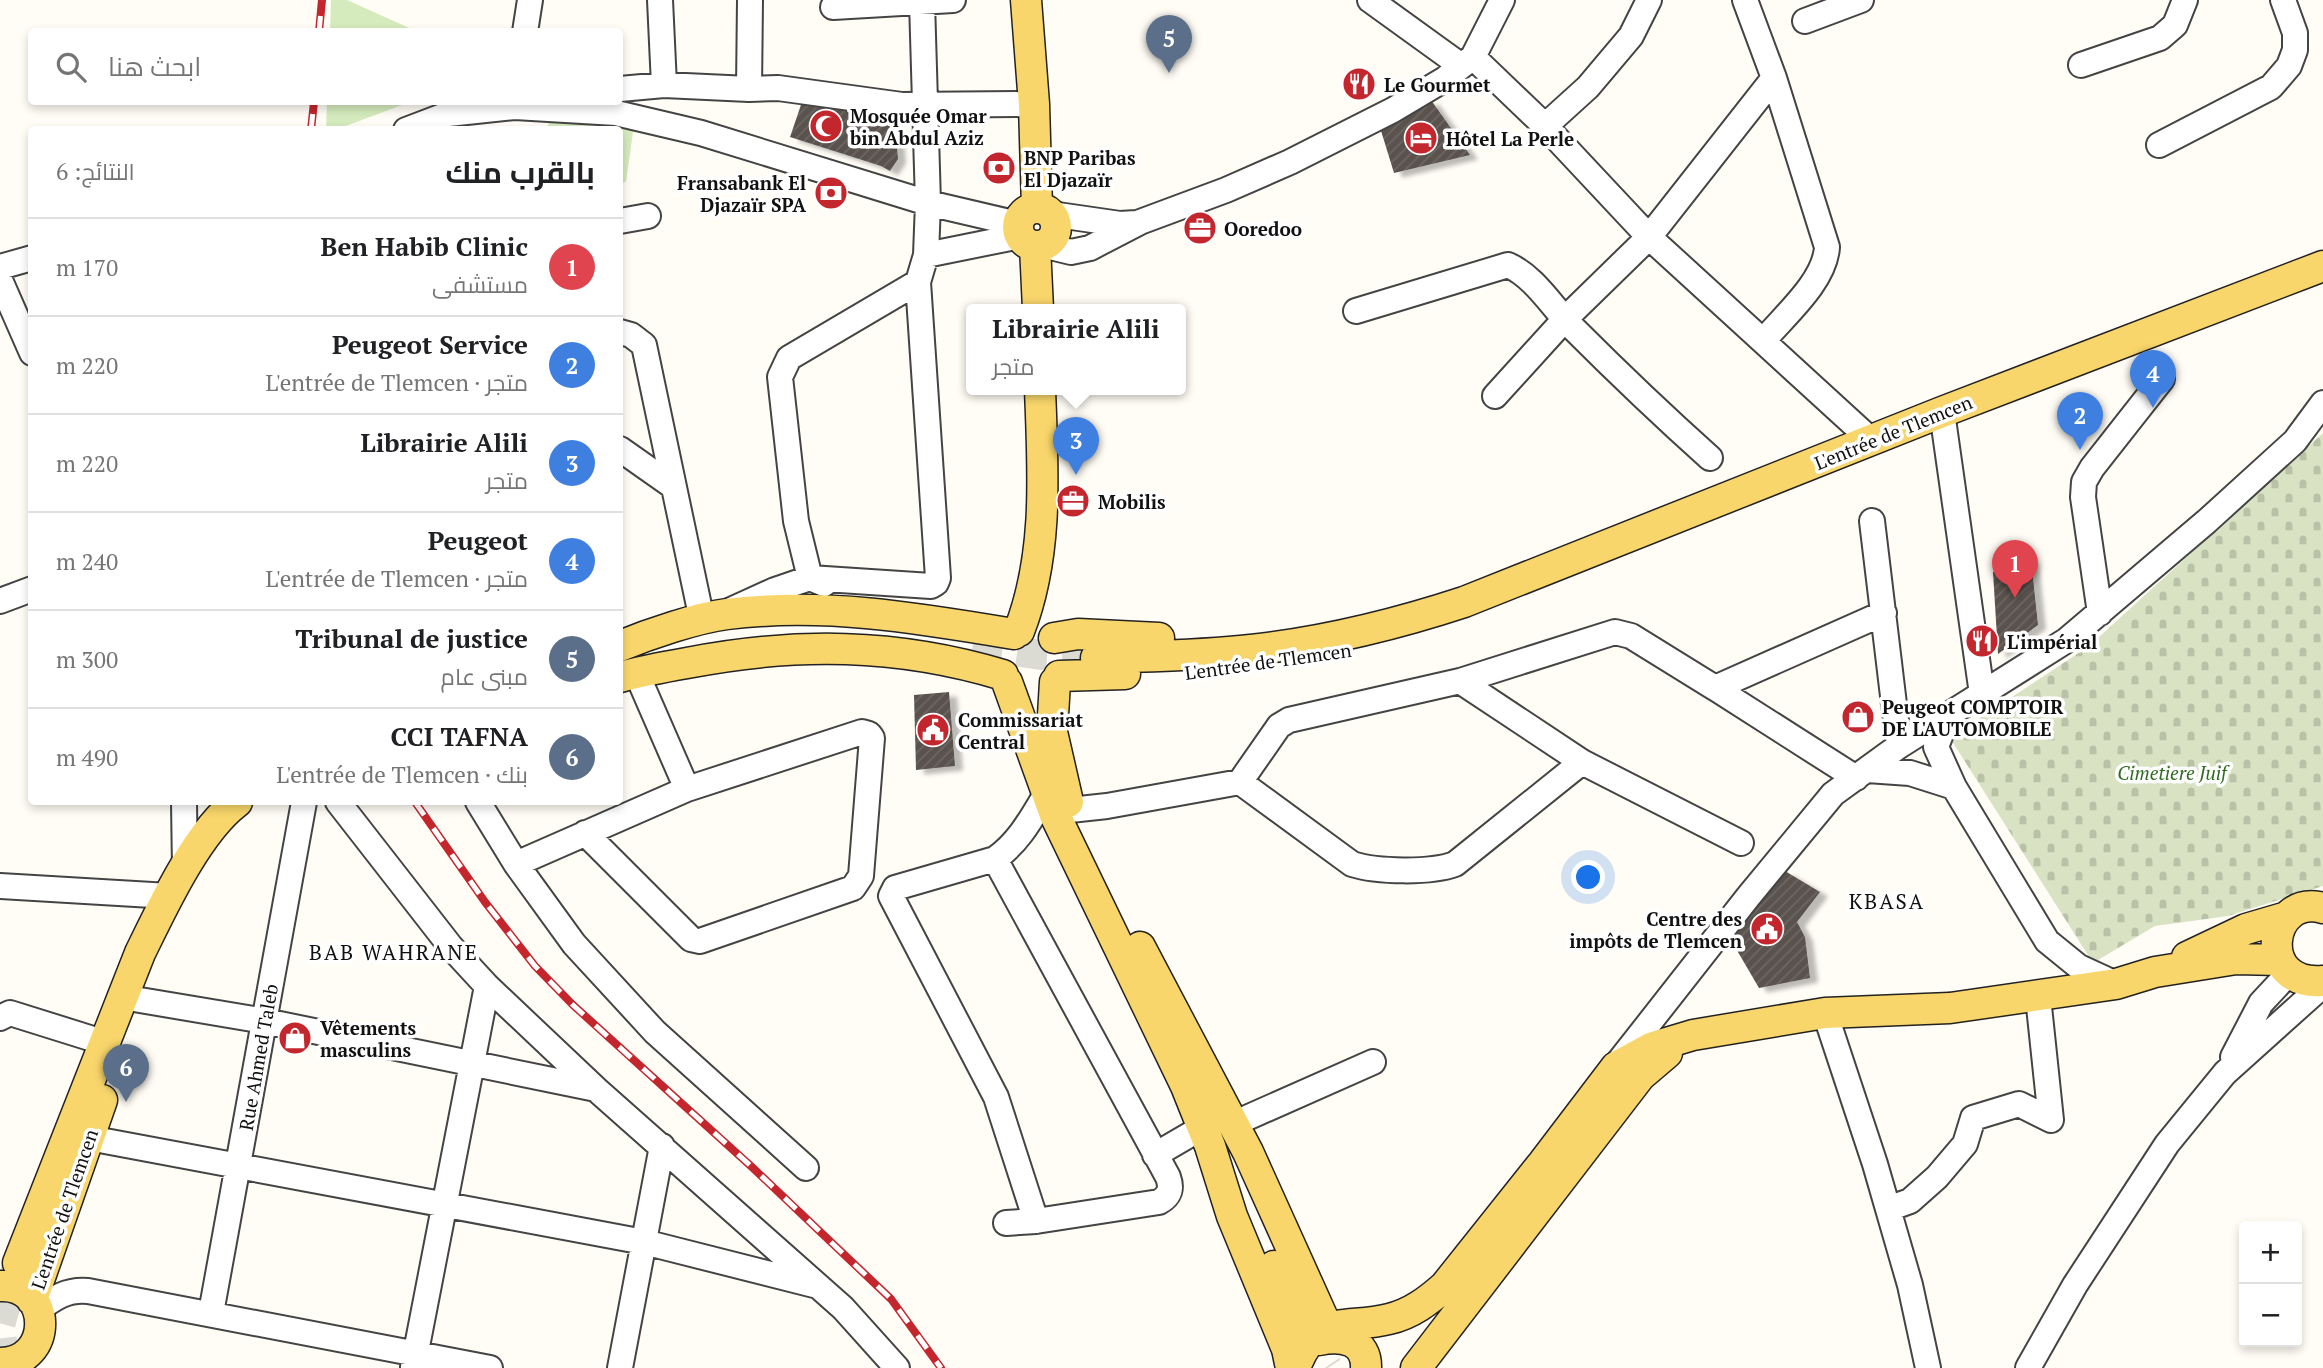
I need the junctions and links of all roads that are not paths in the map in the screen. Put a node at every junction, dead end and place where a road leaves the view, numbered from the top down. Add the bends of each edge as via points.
1 (530, 0) edge
2 (660, 0) edge
3 (750, 0) edge
4 (953, 0) edge
5 (1026, 0) edge
6 (1370, 0) edge
7 (1502, 0) edge
8 (1649, 0) edge
9 (1745, 0) edge
10 (1861, 0) edge
11 (2185, 0) edge
12 (2283, 0) edge
13 (922, 2) junction
14 (833, 7) dead end
15 (1805, 21) dead end
16 (526, 28) edge
17 (1466, 61) junction
18 (2081, 65) dead end
19 (1774, 78) junction
20 (664, 85) junction
21 (623, 89) edge
22 (749, 89) junction
23 (926, 103) junction
24 (1034, 104) junction
25 (416, 126) edge
26 (1545, 126) junction
27 (2159, 145) dead end
28 (929, 203) junction
29 (648, 216) dead end
30 (623, 220) edge
31 (1140, 222) junction
32 (1034, 229) junction
33 (1649, 237) junction
34 (926, 255) junction
35 (28, 259) edge
36 (2323, 265) edge
37 (0, 267) edge
38 (0, 280) edge
39 (918, 282) junction
40 (1038, 304) edge
41 (1356, 311) dead end
42 (26, 319) edge
43 (1564, 319) junction
44 (623, 333) edge
45 (1764, 340) junction
46 (2162, 379) dead end
47 (1040, 395) edge
48 (1495, 396) dead end
49 (2323, 403) edge
50 (1941, 412) junction
51 (1871, 440) junction
52 (623, 451) edge
53 (1710, 458) dead end
54 (1044, 480) junction
55 (674, 487) junction
56 (1872, 521) dead end
57 (810, 579) junction
58 (28, 590) edge
59 (0, 601) edge
60 (1464, 602) junction
61 (873, 612) junction
62 (2100, 612) junction
63 (1884, 613) junction
64 (713, 617) junction
65 (1016, 633) junction
66 (1052, 636) junction
67 (973, 644) tunnel mouth
68 (623, 645) edge
69 (1096, 659) tunnel mouth
70 (625, 670) edge
71 (1005, 679) junction
72 (1057, 679) junction
73 (1460, 681) junction
74 (1715, 688) junction
75 (1982, 694) junction
76 (1948, 715) junction
77 (1899, 746) junction
78 (1582, 762) junction
79 (1861, 774) junction
80 (1240, 782) junction
81 (1954, 787) junction
82 (687, 789) junction
83 (184, 805) edge
84 (234, 805) edge
85 (303, 805) edge
86 (340, 805) edge
87 (480, 805) edge
88 (1061, 813) junction
89 (585, 833) junction
90 (1741, 843) dead end
91 (995, 859) junction
92 (516, 864) junction
93 (185, 869) junction
94 (0, 886) edge
95 (169, 896) junction
96 (2321, 905) edge
97 (2287, 917) junction
98 (2284, 967) junction
99 (2155, 972) junction
100 (2323, 983) edge
101 (2116, 984) junction
102 (487, 986) junction
103 (122, 997) junction
104 (2038, 997) junction
105 (1825, 1013) junction
106 (0, 1018) edge
107 (265, 1021) junction
108 (1693, 1035) junction
109 (93, 1039) junction
110 (1373, 1062) dead end
111 (471, 1063) junction
112 (1616, 1067) junction
113 (2046, 1072) junction
114 (2225, 1073) junction
115 (597, 1090) junction
116 (2019, 1104) junction
117 (1219, 1131) junction
118 (89, 1138) junction
119 (663, 1146) junction
120 (1155, 1155) junction
121 (238, 1166) junction
122 (806, 1168) dead end
123 (444, 1203) junction
124 (1888, 1209) junction
125 (1036, 1221) junction
126 (1006, 1223) dead end
127 (644, 1242) junction
128 (6, 1269) edge
129 (818, 1286) junction
130 (35, 1305) junction
131 (211, 1313) junction
132 (1304, 1347) edge
133 (38, 1355) edge
134 (414, 1361) edge
135 (0, 1363) edge
136 (491, 1368) edge
137 (620, 1368) edge
138 (897, 1368) edge
139 (1366, 1368) edge
140 (1416, 1368) edge
141 (1928, 1368) edge
142 (2028, 1368) edge

1 - 16 street
2 - 20 street
3 - 22 street
4 - 13 street
5 - 24 main road
6 - 17 street
7 - 17 street
8 - 26 street via 1631,36 1588,87
9 - 19 street
10 - 15 street
11 - 18 street via 2175,25 2160,38
12 - 27 street via 2295,33 2290,66 2272,87
13 - 14 street
13 - 23 street
17 - 26 street
17 - 31 street via 1394,110 1290,162
19 - 33 street
19 - 45 street via 1827,247 1821,274
20 - 21 street
20 - 22 street
22 - 23 street via 902,105
23 - 24 street
23 - 28 street
24 - 32 main road
25 - 28 street via 448,114 515,107 616,113 701,133
26 - 33 street
28 - 32 street
28 - 34 street
29 - 30 street
31 - 32 street
31 - 32 street via 1090,248 1071,252
32 - 34 street
32 - 40 main road
33 - 43 street
33 - 45 street
34 - 39 street
35 - 37 street
36 - 50 main road, L'entrée de Tlemcen
38 - 42 street
39 - 57 street via 789,358 780,377 796,521
39 - 57 street via 938,578 931,586
41 - 43 street via 1508,265 1522,271
43 - 48 street
43 - 53 street
44 - 55 street via 644,345
45 - 51 street
46 - 62 street via 2084,482
47 - 54 main road
49 - 62 street via 2295,441
50 - 51 main road, L'entrée de Tlemcen
50 - 75 street
51 - 60 main road, L'entrée de Tlemcen
52 - 55 street
54 - 65 main road via 1035,579
54 - 66 main road via 1051,541
55 - 64 street
56 - 63 street
57 - 61 street via 846,591
57 - 64 street
58 - 59 street
60 - 66 main road, L'entrée de Tlemcen via 1433,601 1241,634
60 - 69 main road, L'entrée de Tlemcen via 1384,627 1318,640 1230,652
60 - 72 main road, L'entrée de Tlemcen via 1435,626 1412,637 1305,659 1194,673
61 - 64 main road via 794,609
61 - 65 main road
62 - 75 street via 2067,640
63 - 74 street
63 - 77 street
64 - 68 main road
65 - 66 main road via 1029,629
65 - 71 main road via 1002,648 1000,667
66 - 72 main road via 1063,660
67 - 70 main road via 838,628 753,629 714,634
70 - 71 main road via 770,649 818,648 918,656 970,666
70 - 82 street
71 - 72 main road via 1015,689 1036,693
71 - 88 main road
72 - 88 main road via 1052,732
73 - 74 street via 1615,632 1631,636
73 - 78 street
73 - 80 street via 1289,720 1279,726
74 - 79 street
75 - 76 street
76 - 77 street
76 - 81 street via 1936,747
77 - 79 street
78 - 80 street via 1455,864 1443,868 1369,869 1352,864
78 - 90 street
79 - 81 street via 1910,773
79 - 112 street via 1833,794
80 - 88 street
81 - 101 street via 2047,941 2079,967
82 - 89 street
82 - 89 street via 862,732 869,734 862,876 853,888 700,941 691,939
83 - 93 street
84 - 93 main road, L'entrée de Tlemcen via 215,822
85 - 107 street, Rue Ahmed Taleb
86 - 102 street
87 - 92 street
88 - 91 street via 1023,832
88 - 117 main road
89 - 92 street
91 - 120 street
91 - 125 street via 895,888 891,899 996,1097
92 - 122 street via 574,944 655,1032
93 - 95 main road, L'entrée de Tlemcen
94 - 95 street
95 - 103 main road, L'entrée de Tlemcen
96 - 97 main road via 2296,910
97 - 98 main road via 2280,926 2276,949
97 - 99 main road via 2246,929
98 - 99 main road via 2236,959
98 - 100 main road via 2300,979
98 - 114 street
99 - 101 main road
100 - 114 street
101 - 104 main road
102 - 111 street
102 - 115 street
103 - 107 street
103 - 109 main road, L'entrée de Tlemcen
103 - 118 main road, L'entrée de Tlemcen via 118,1047
103 - 128 main road, L'entrée de Tlemcen
104 - 105 main road via 1950,1008
104 - 113 street
105 - 108 main road
105 - 124 street
106 - 109 street via 10,1013
107 - 111 street
107 - 121 street, Rue Ahmed Taleb
108 - 112 main road via 1653,1047
108 - 140 main road via 1640,1076
109 - 128 main road, L'entrée de Tlemcen via 76,1073
110 - 117 street
111 - 115 street
111 - 123 street
112 - 132 main road via 1527,1184 1429,1301 1410,1312
113 - 116 street
113 - 116 street via 2051,1120
114 - 142 street via 2167,1144
115 - 119 street
116 - 124 street via 1973,1118 1965,1144 1937,1177 1910,1200
117 - 120 street
117 - 132 main road
117 - 132 main road via 1232,1216 1287,1349
118 - 121 street
118 - 130 main road, L'entrée de Tlemcen
119 - 127 street
119 - 129 street
120 - 125 street via 1170,1183 1168,1195 1159,1202
121 - 123 street
121 - 131 street, Rue Ahmed Taleb
123 - 127 street
123 - 134 street
124 - 141 street
125 - 126 street
127 - 129 street
127 - 137 street
128 - 130 main road via 16,1288
129 - 138 street
130 - 131 street via 79,1290
130 - 133 main road, L'entrée de Tlemcen via 41,1320
131 - 134 street
132 - 139 main road via 1334,1338 1350,1339 1366,1357
133 - 135 main road via 30,1351 20,1359
134 - 136 street

